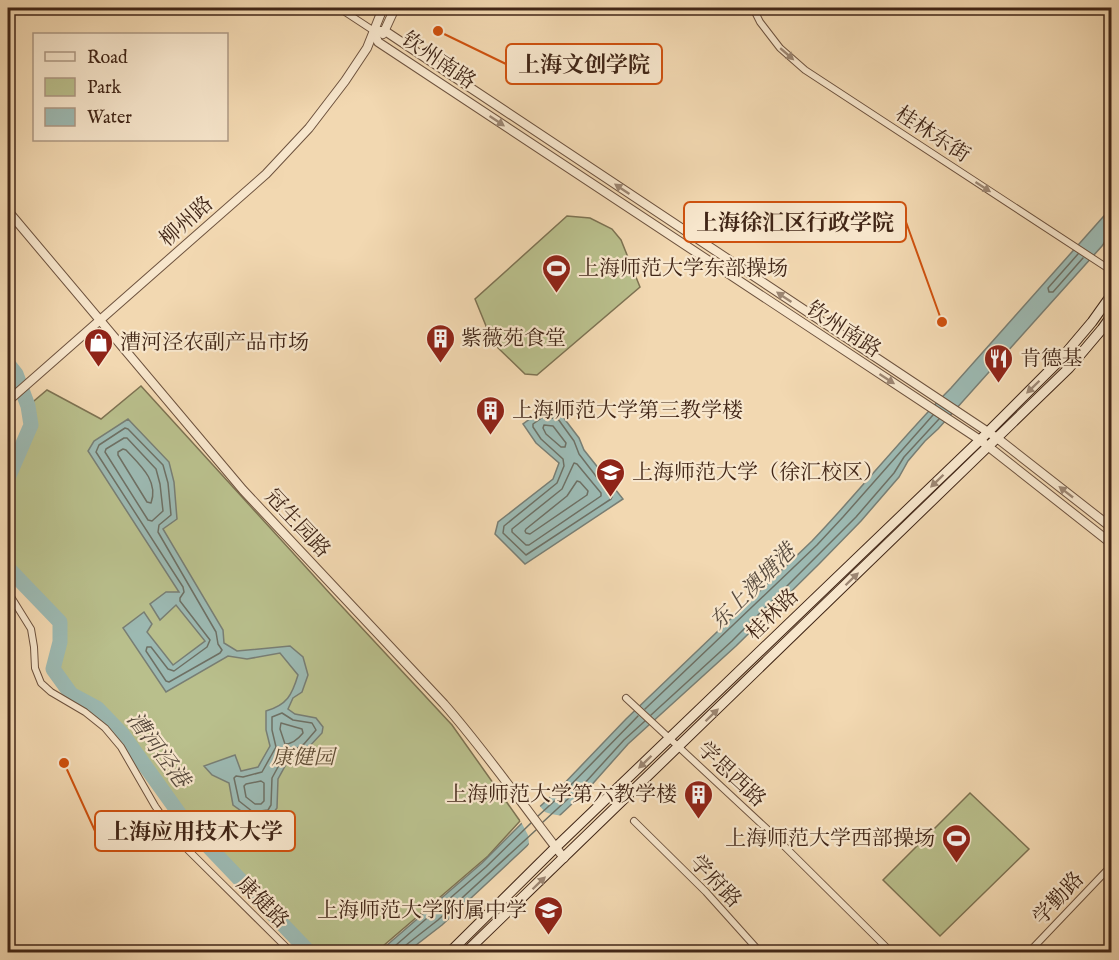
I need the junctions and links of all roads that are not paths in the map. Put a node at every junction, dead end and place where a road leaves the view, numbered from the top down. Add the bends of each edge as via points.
1 (339, 8) edge
2 (383, 8) edge
3 (395, 8) edge
4 (753, 8) edge
5 (374, 31) junction
6 (385, 32) junction
7 (378, 42) junction
8 (367, 48) junction
9 (8, 211) edge
10 (1112, 271) edge
11 (1112, 294) edge
12 (1112, 315) edge
13 (99, 321) junction
14 (10, 399) edge
15 (987, 432) junction
16 (997, 438) junction
17 (980, 440) junction
18 (989, 447) junction
19 (1112, 528) edge
20 (1112, 544) edge
21 (8, 592) edge
22 (626, 698) dead end
23 (669, 739) junction
24 (678, 748) junction
25 (634, 821) dead end
26 (556, 848) junction
27 (564, 858) junction
28 (1111, 866) edge
29 (291, 952) edge
30 (450, 952) edge
31 (466, 952) edge
32 (778, 952) edge
33 (891, 952) edge
34 (1029, 952) edge

1 - 5 street, 钦州南路
2 - 5 street, 柳州路
3 - 6 street, 柳州路
4 -> 10 street, 桂林东街 via 780,48 805,70
5 - 6 street, 钦州南路
5 - 7 street, 钦州南路
5 - 8 street, 柳州路
6 - 7 street, 柳州路
15 -> 6 street, 钦州南路
7 - 8 street, 柳州路
7 -> 17 street, 钦州南路
8 - 13 street, 柳州路 via 327,106 282,159
9 - 13 street, 冠生园路
11 -> 15 main road, 桂林路 via 1059,362
12 - 16 main road, 桂林路 via 1069,368
13 - 14 street, 柳州路
13 - 26 street, 冠生园路 via 243,490 460,722
15 - 16 street, 钦州南路
15 - 17 main road, 桂林路
16 - 18 main road, 桂林路
19 -> 16 street, 钦州南路
17 - 18 street, 钦州南路
17 -> 23 main road, 桂林路
18 - 20 street, 钦州南路
24 -> 18 main road, 桂林路
21 - 29 street, 康健路 via 31,629 35,668 41,683 105,728 181,843
22 - 23 street, 学思西路
23 - 24 street, 学思西路
23 -> 26 main road, 桂林路
24 - 27 main road, 桂林路
24 - 33 street, 学思西路 via 768,830
25 - 32 street, 学府路 via 759,951
26 - 27 street, 冠生园路
26 - 30 main road, 桂林路
31 -> 27 main road, 桂林路
28 - 34 street, 学勤路

